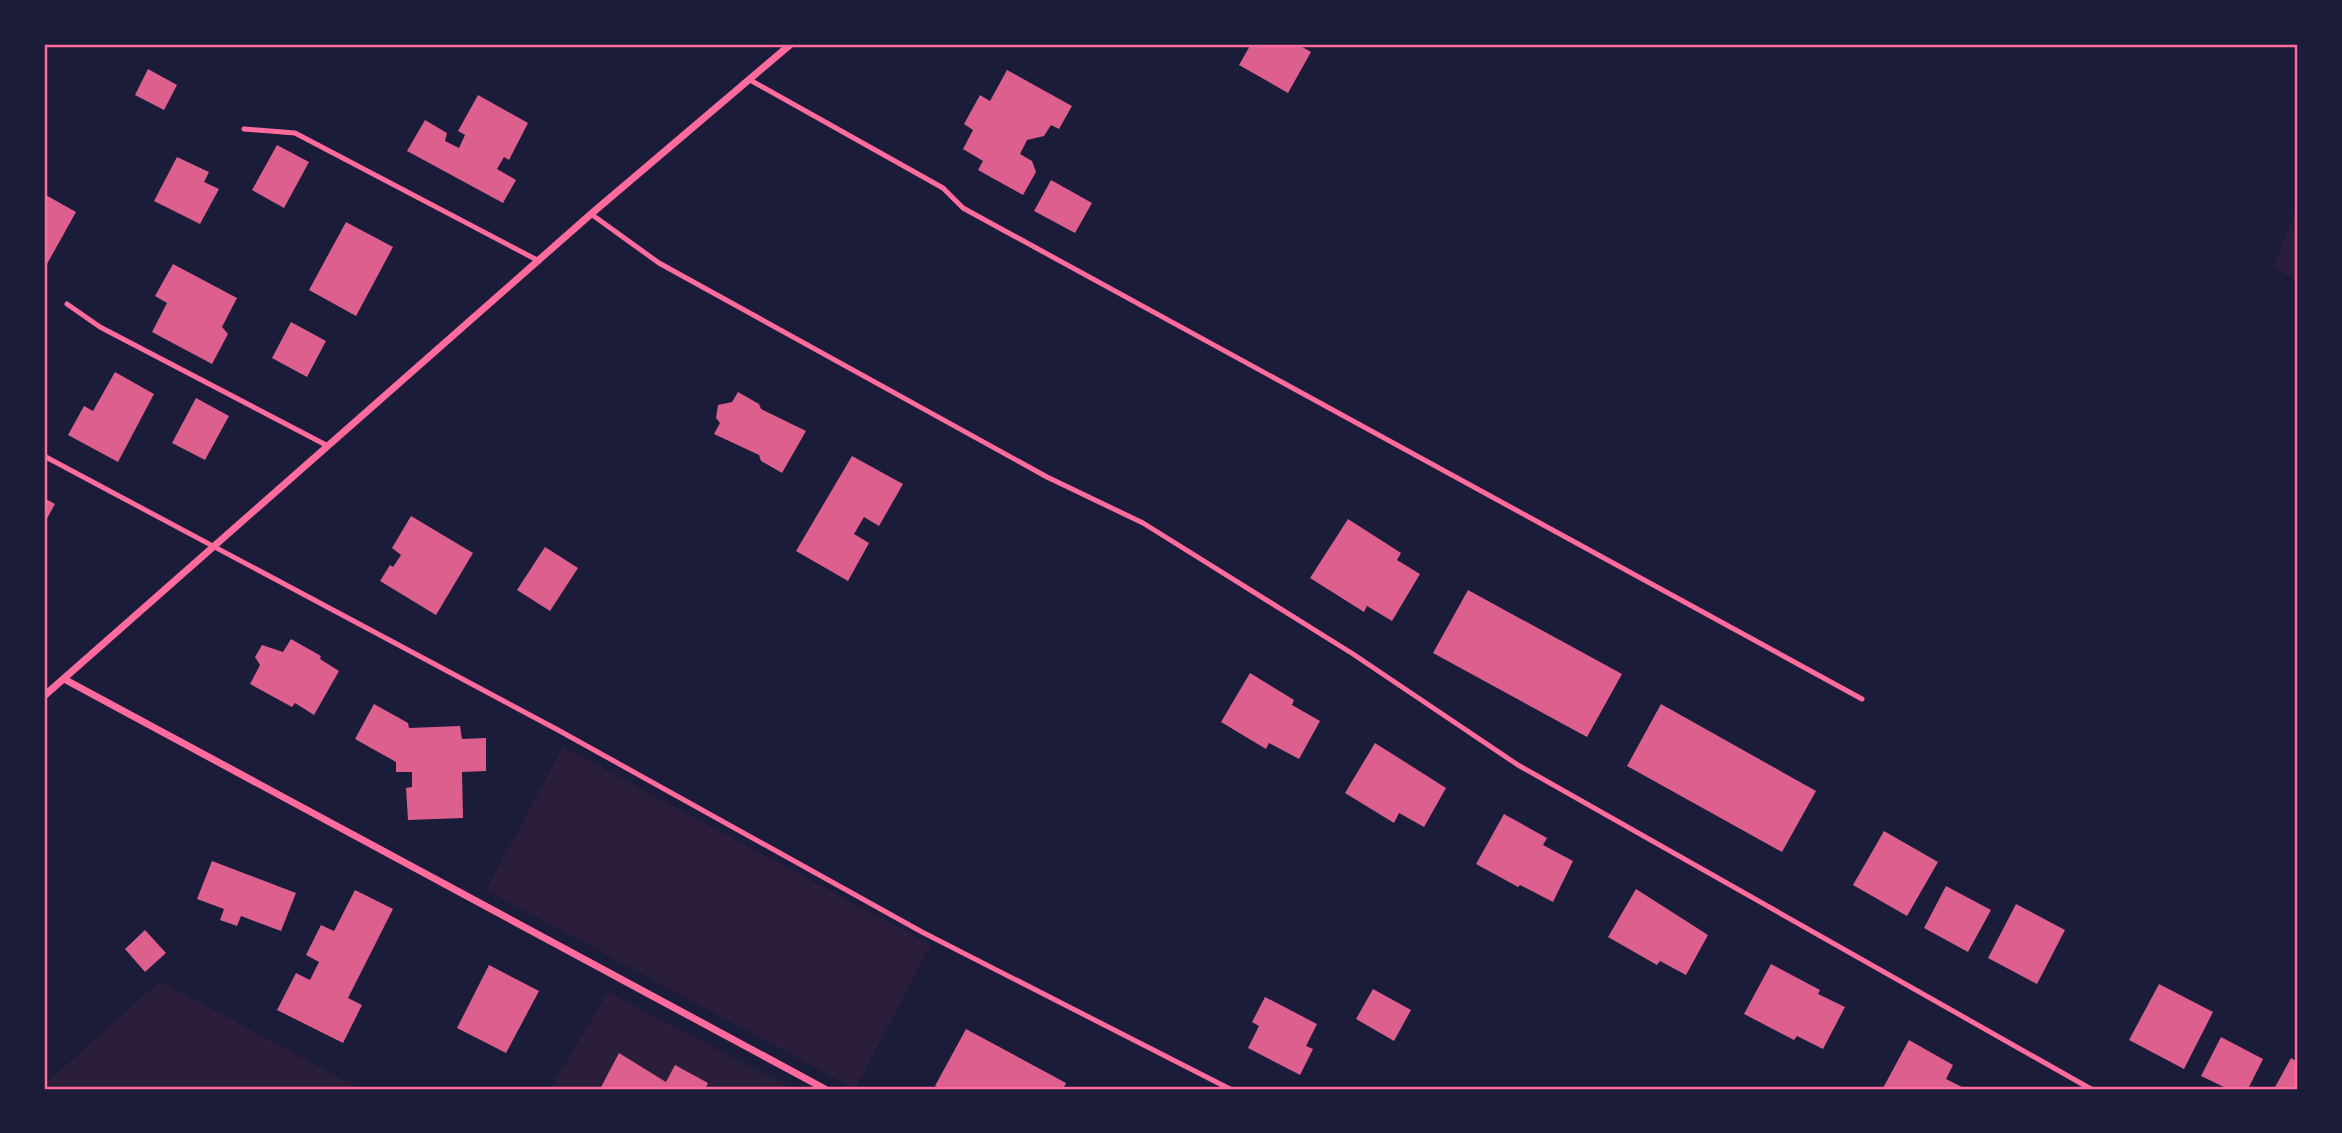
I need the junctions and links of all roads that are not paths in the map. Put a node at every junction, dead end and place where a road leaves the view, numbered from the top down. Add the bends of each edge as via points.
1 (791, 44) edge
2 (750, 80) junction
3 (244, 129) dead end
4 (591, 214) junction
5 (539, 261) junction
6 (67, 304) dead end
7 (329, 447) junction
8 (44, 457) edge
9 (217, 546) junction
10 (64, 679) junction
11 (44, 696) edge
12 (1861, 699) dead end
13 (825, 1089) edge
14 (1230, 1089) edge
15 (2091, 1089) edge

1 - 2 street
2 - 4 street
2 - 12 lane via 943,188 963,208
3 - 5 lane via 295,133
4 - 5 street
4 - 15 lane via 659,263 1047,477 1143,523 1353,654 1518,765
5 - 7 street
6 - 7 lane via 100,327
7 - 9 street
8 - 9 lane
9 - 10 street
9 - 14 lane via 922,932
10 - 11 street
10 - 13 street

